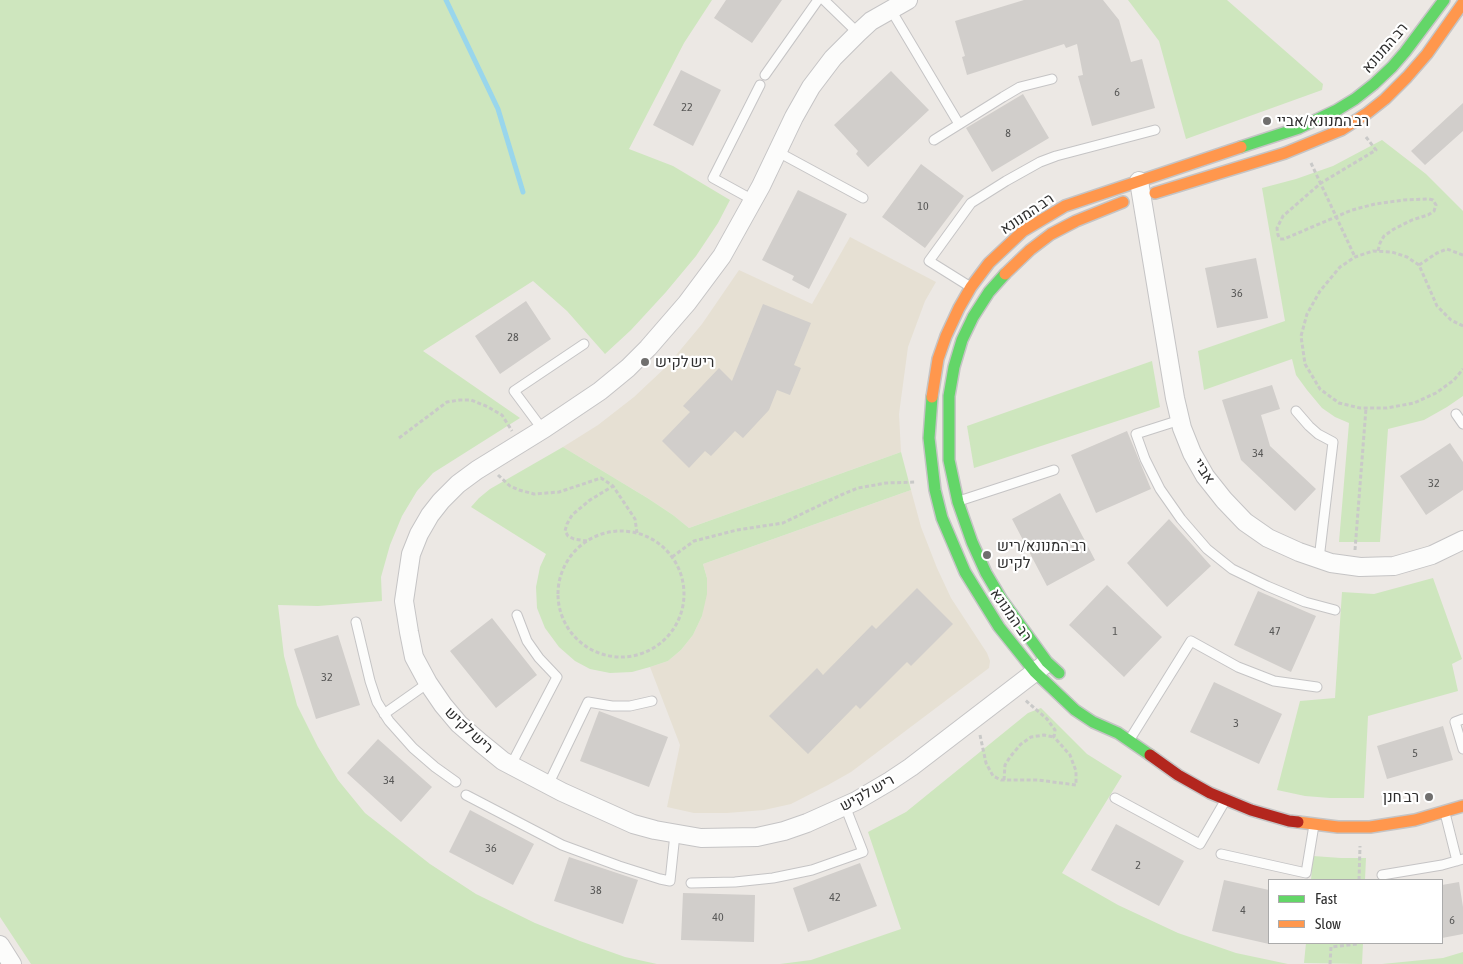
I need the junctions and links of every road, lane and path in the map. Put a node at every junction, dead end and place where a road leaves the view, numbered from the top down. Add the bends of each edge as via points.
1 (818, 0) edge
2 (824, 0) edge
3 (908, 0) edge
4 (1444, 0) edge
5 (1463, 3) edge
6 (891, 10) junction
7 (858, 33) junction
8 (765, 74) dead end
9 (1052, 79) dead end
10 (760, 85) dead end
11 (1355, 121) junction
12 (959, 124) junction
13 (1155, 130) dead end
14 (934, 140) dead end
15 (1303, 146) junction
16 (778, 152) junction
17 (1321, 183) junction
18 (1140, 189) junction
19 (863, 198) dead end
20 (753, 200) junction
21 (1336, 217) junction
22 (1378, 251) junction
23 (1463, 255) edge
24 (1355, 257) junction
25 (1419, 265) junction
26 (971, 287) junction
27 (1463, 326) edge
28 (584, 344) dead end
29 (1463, 369) edge
30 (1366, 408) junction
31 (1296, 411) dead end
32 (1456, 414) dead end
33 (1180, 420) junction
34 (1463, 424) edge
35 (543, 430) junction
36 (399, 438) dead end
37 (521, 444) junction
38 (486, 465) junction
39 (1054, 470) dead end
40 (934, 480) junction
41 (613, 486) junction
42 (958, 502) junction
43 (638, 533) junction
44 (1463, 540) edge
45 (587, 542) junction
46 (672, 557) junction
47 (1319, 559) junction
48 (1353, 566) junction
49 (1334, 610) dead end
50 (517, 615) dead end
51 (356, 622) dead end
52 (1041, 667) junction
53 (1068, 682) dead end
54 (428, 683) junction
55 (1317, 687) dead end
56 (1013, 689) junction
57 (652, 701) dead end
58 (384, 714) junction
59 (1103, 714) dead end
60 (976, 717) junction
61 (1463, 718) edge
62 (1118, 733) junction
63 (1054, 737) junction
64 (1129, 741) junction
65 (1463, 749) edge
66 (512, 765) junction
67 (1004, 780) junction
68 (456, 782) dead end
69 (548, 785) junction
70 (466, 795) dead end
71 (1114, 798) dead end
72 (1226, 800) junction
73 (845, 806) junction
74 (1463, 806) edge
75 (1445, 812) junction
76 (1314, 824) junction
77 (1360, 827) junction
78 (675, 834) junction
79 (1221, 854) dead end
80 (1460, 860) edge
81 (1382, 875) dead end
82 (1359, 879) edge
83 (691, 883) dead end
84 (1350, 944) edge
85 (0, 945) edge
86 (12, 964) edge
87 (1330, 964) edge

1 - 8 lane
2 - 7 lane
3 - 6 street, ריש לקיש
4 - 18 street, רב המנונא via 1398,59 1356,99 1299,128
5 - 11 street, רב המנונא via 1407,77 1385,99
6 - 7 street, ריש לקיש
6 - 12 lane
7 - 16 street, ריש לקיש via 811,87
9 - 12 lane via 1020,87
10 - 20 lane via 713,178
11 - 15 street, רב המנונא
11 - 17 path via 1376,150
12 - 14 lane
13 - 26 lane via 1040,162 970,203 929,261
15 - 17 path
15 - 18 street, רב המנונא
16 - 19 lane
16 - 20 street, ריש לקיש
17 - 21 path
17 - 21 path via 1283,216 1277,228 1278,235 1284,239
18 - 26 street, רב המנונא via 1066,206 1045,216 1006,246
18 - 33 street, אביי
18 - 42 street, רב המנונא via 1122,202 1076,220 1030,250 989,292 973,317 962,340 949,396 949,460
20 - 35 street, ריש לקיש via 708,276 648,348 600,391
21 - 22 path via 1375,204 1433,200 1436,205 1434,211 1389,232 1380,242
21 - 24 path
22 - 24 path
22 - 25 path via 1392,252
23 - 25 path via 1447,249
24 - 30 path via 1340,267 1320,291 1307,314 1301,336 1305,364 1320,389 1339,403
25 - 27 path via 1437,306 1451,320
26 - 40 street, רב המנונא via 946,336 932,386 929,438
28 - 35 lane via 514,391
29 - 30 path via 1436,393 1414,404
30 - 48 path
31 - 47 lane via 1308,426 1333,442
32 - 34 lane
33 - 47 street, אביי via 1192,453 1206,476 1245,522 1268,538
33 - 49 lane via 1136,434 1144,459 1181,519 1207,549 1232,569 1305,602
35 - 37 street, ריש לקיש
36 - 37 path via 447,402 471,400 502,415
37 - 38 street, ריש לקיש
38 - 41 path via 510,486 534,494 558,492 602,478
38 - 54 street, ריש לקיש via 440,501 411,554 404,602 414,657
39 - 42 lane
40 - 46 path via 858,488 783,523 694,541
40 - 52 street, רב המנונא via 942,518 965,572 999,627
41 - 43 path via 635,519
41 - 45 path via 572,515 565,530 568,536
42 - 52 street, רב המנונא via 986,573 1017,621
43 - 45 path via 606,533
43 - 46 path via 652,539
44 - 48 street, אביי via 1432,555 1394,566
45 - 46 path via 568,561 561,576 559,606 572,634 590,649 612,657 643,654 668,636 677,623 683,608 684,592 682,576
47 - 48 street, אביי
50 - 66 lane via 538,658 556,677
51 - 58 lane via 370,681
52 - 53 street
52 - 56 street, ריש לקיש
52 - 62 street via 1075,710
54 - 58 lane
54 - 66 street, ריש לקיש via 459,724
55 - 64 lane via 1274,681 1238,667 1192,641
56 - 60 street, ריש לקיש
56 - 63 path via 1047,719 1055,730
57 - 69 lane via 630,706 588,702
58 - 68 lane via 413,748
59 - 62 street
60 - 67 path via 986,763 993,776
60 - 73 street, ריש לקיש via 890,781
61 - 65 lane via 1455,722
62 - 64 street
63 - 67 path via 1031,737 1020,744 1010,756
63 - 67 path via 1070,755 1076,771 1076,785
64 - 72 street via 1178,774
66 - 69 street, ריש לקיש
69 - 78 street, ריש לקיש via 633,824
70 - 78 lane via 562,845 670,881
71 - 72 lane via 1200,844
72 - 76 street via 1289,821
73 - 78 street, ריש לקיש via 792,828 757,837 701,838
73 - 83 lane via 863,852 812,870 773,878
74 - 75 street
75 - 77 street via 1415,820
75 - 80 lane
76 - 77 street
76 - 79 lane via 1306,873
77 - 82 path
80 - 81 lane
84 - 87 path via 1331,947
85 - 86 street

